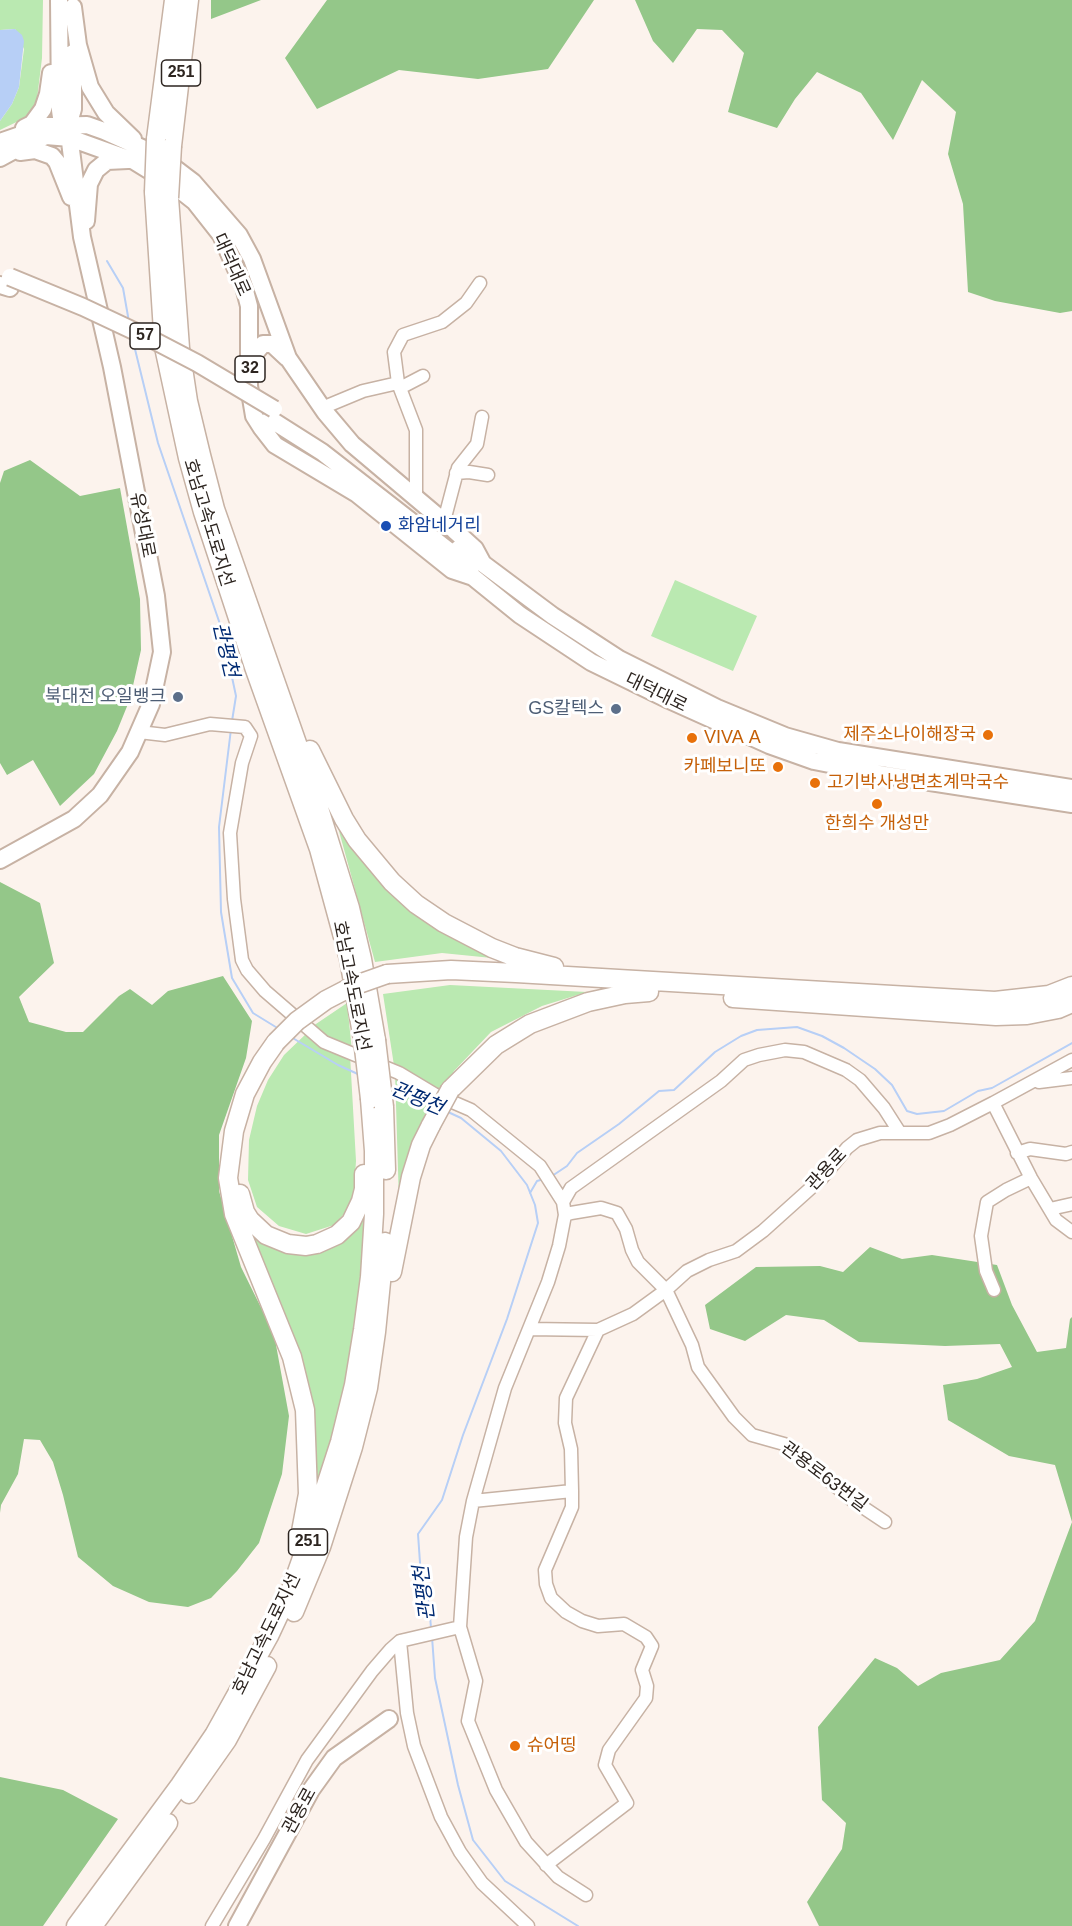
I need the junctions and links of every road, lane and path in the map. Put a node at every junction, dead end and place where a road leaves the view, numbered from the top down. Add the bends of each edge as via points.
1 (174, 0) edge
2 (189, 0) edge
3 (68, 2) edge
4 (60, 28) junction
5 (69, 132) junction
6 (4, 148) edge
7 (151, 149) junction
8 (161, 195) junction
9 (78, 210) junction
10 (84, 246) junction
11 (5, 281) edge
12 (480, 283) dead end
13 (288, 358) junction
14 (250, 359) junction
15 (423, 376) dead end
16 (399, 385) junction
17 (322, 408) junction
18 (482, 417) dead end
19 (456, 473) junction
20 (488, 475) dead end
21 (416, 496) junction
22 (215, 509) junction
23 (444, 521) junction
24 (478, 570) junction
25 (139, 732) junction
26 (1072, 788) edge
27 (1072, 804) edge
28 (0, 860) edge
29 (612, 978) junction
30 (388, 980) junction
31 (1072, 986) edge
32 (649, 992) junction
33 (1072, 1003) edge
34 (364, 1040) junction
35 (280, 1046) junction
36 (1068, 1062) edge
37 (1070, 1078) edge
38 (1020, 1087) junction
39 (371, 1100) junction
40 (993, 1103) junction
41 (900, 1133) junction
42 (1072, 1152) edge
43 (1017, 1153) junction
44 (1030, 1178) junction
45 (561, 1199) junction
46 (1072, 1204) edge
47 (1050, 1209) junction
48 (565, 1215) junction
49 (1072, 1232) edge
50 (666, 1290) junction
51 (994, 1290) dead end
52 (529, 1329) junction
53 (598, 1330) junction
54 (368, 1388) junction
55 (572, 1491) junction
56 (473, 1501) junction
57 (885, 1522) dead end
58 (275, 1624) junction
59 (455, 1628) junction
60 (400, 1641) junction
61 (389, 1719) dead end
62 (546, 1865) junction
63 (586, 1894) dead end
64 (76, 1926) edge
65 (93, 1926) edge
66 (212, 1926) edge
67 (237, 1926) edge
68 (528, 1926) edge

1 - 7 highway, 호남고속도로지선 / 251
2 - 7 highway, 호남고속도로지선 / 251
3 - 4 main road, 유성대로
3 - 5 main road, 유성대로 via 73,109
3 - 7 main road, 32 via 90,87 106,113
4 - 5 main road, 유성대로 via 60,110
4 - 6 main road via 43,110
5 - 6 main road
5 - 7 main road, 대덕대로 via 87,125
5 - 7 main road via 118,154 115,144 122,142
5 - 9 main road, 유성대로
6 - 9 main road via 35,150 51,156
7 - 8 highway, 호남고속도로지선 / 251, bridge
7 - 10 main road via 107,161 93,175
7 - 13 main road, 대덕대로 / 32 via 193,182 239,235
7 - 14 main road, 대덕대로 / 32 via 176,187 195,202 221,235 239,272 249,306
8 - 22 highway, 호남고속도로지선 / 251 via 188,401
8 - 34 highway, 호남고속도로지선 / 251 via 164,347 188,458 250,656 319,849 343,934 341,952
9 - 10 main road, 유성대로
10 - 25 main road, 유성대로 via 112,367 156,596 162,652 151,704
11 - 24 main road, 대덕대로 / 57 via 272,414
12 - 16 street via 466,303 441,322 402,334 394,352
13 - 14 main road via 272,344 263,344
13 - 17 main road, 대덕대로 / 32
14 - 24 main road, 대덕대로 / 32 via 254,416 275,445 357,494 452,570
15 - 16 street
16 - 17 street via 363,391
16 - 21 street via 416,430
17 - 21 main road, 대덕대로 / 32 via 352,444
18 - 19 street via 477,444
19 - 20 street
19 - 23 street
21 - 23 main road, 대덕대로 / 32
22 - 29 highway via 226,520 310,751 344,819 372,860 416,904 471,939 514,957
22 - 34 highway, 호남고속도로지선 / 251 via 350,908 362,959
23 - 24 main road, 대덕대로 / 32 via 475,549
24 - 26 main road, 대덕대로 / 32 via 619,659 717,708 785,736 838,751
24 - 27 main road, 대덕대로 / 32 via 520,615 591,662 768,745 814,761 885,775
25 - 28 main road, 유성대로 via 100,795 74,819
25 - 45 street via 165,735 210,724 245,727 251,736 242,763 230,833 235,909 247,970 265,991 324,1042 399,1073 471,1110 540,1166
29 - 30 highway via 451,970
29 - 31 highway via 995,1000 1049,995
30 - 32 highway
30 - 35 highway, bridge via 353,986 326,1000 297,1022
32 - 33 highway via 996,1016 1028,1015
32 - 54 highway, bridge via 588,1002 530,1024 496,1045 450,1090 421,1145 411,1178
34 - 39 highway
34 - 39 highway, 호남고속도로지선 / 251, bridge
35 - 39 highway via 255,1099 240,1166 245,1212 266,1235 306,1246 337,1235 351,1222 364,1189 364,1150
35 - 58 highway via 262,1062 245,1094 234,1131 228,1178 234,1214 292,1357 305,1410 308,1494 294,1563
36 - 37 street
36 - 38 street, 관용로
37 - 38 street
38 - 40 street, 관용로
39 - 54 highway, 호남고속도로지선 / 251 via 386,1215
39 - 58 highway, 호남고속도로지선 / 251 via 374,1214 370,1277 354,1385 321,1504
40 - 41 street, 관용로 via 929,1133
40 - 43 street
41 - 45 street via 884,1108 846,1070 804,1052 785,1050 759,1055 744,1060
41 - 50 street, 관용로 via 880,1133 857,1140 763,1231 736,1251 687,1271
42 - 43 street via 1030,1149
43 - 44 street
44 - 47 street
44 - 51 street via 987,1202 981,1236 986,1271
45 - 48 street
46 - 47 street
47 - 49 street via 1056,1220
48 - 50 street via 601,1208 617,1213 638,1262
48 - 52 street via 548,1282
50 - 53 street, 관용로 via 633,1314
50 - 57 street, 관용로63번길 via 698,1367 734,1417 752,1435 792,1449 852,1500
52 - 53 street
52 - 56 street via 505,1388
53 - 55 street via 566,1398
54 - 65 highway, 호남고속도로지선 / 251 via 321,1546 280,1642 227,1740
55 - 56 street
55 - 62 street via 572,1508 545,1570 551,1598 582,1621 598,1626 624,1624 646,1637 652,1646 642,1670 646,1698 609,1750 604,1765 627,1803
56 - 59 street
58 - 64 highway, 호남고속도로지선 / 251 via 214,1735
59 - 60 street
59 - 62 street via 476,1681 468,1721 496,1790 526,1842
60 - 66 street via 372,1671 307,1760
60 - 68 street via 414,1746 441,1817 459,1852 482,1883
61 - 67 main road, 관용로 via 328,1766
62 - 63 street

